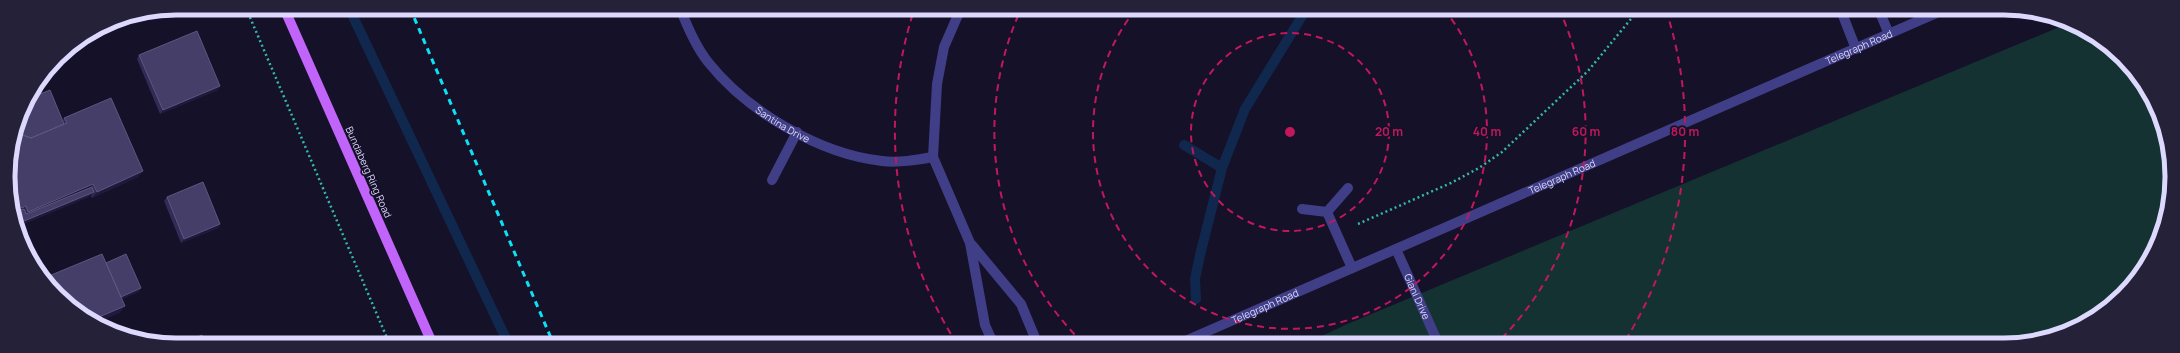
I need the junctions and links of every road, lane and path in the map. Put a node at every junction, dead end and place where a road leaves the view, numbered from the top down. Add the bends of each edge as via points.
1 (249, 15) edge
2 (287, 15) edge
3 (683, 15) edge
4 (958, 15) edge
5 (1634, 15) edge
6 (1843, 15) edge
7 (1881, 15) edge
8 (1932, 15) edge
9 (1889, 34) junction
10 (1856, 48) junction
11 (797, 132) junction
12 (933, 157) junction
13 (772, 180) dead end
14 (1348, 188) dead end
15 (1302, 209) dead end
16 (1327, 212) junction
17 (1337, 234) junction
18 (970, 243) junction
19 (1396, 249) junction
20 (1352, 268) junction
21 (387, 338) edge
22 (430, 338) edge
23 (991, 338) edge
24 (1035, 338) edge
25 (1192, 338) edge
26 (1436, 338) edge

1 - 21 path
2 - 22 main road, Bundaberg Ring Road
3 - 11 street, Santina Drive via 708,62 738,93 773,121
4 - 12 street via 944,47 936,84
5 - 17 path via 1588,72 1502,152 1451,183
6 - 10 street
7 - 9 street
8 - 9 street, Telegraph Road
9 - 10 street, Telegraph Road
10 - 19 street, Telegraph Road
11 - 12 street, Santina Drive via 828,148 853,156 882,161 910,161
11 - 13 street
12 - 18 street
14 - 16 street
15 - 16 street
16 - 17 street
17 - 20 street
18 - 23 street via 985,325
18 - 24 street via 1021,304
19 - 20 street, Telegraph Road
19 - 26 street, Giani Drive
20 - 25 street, Telegraph Road

